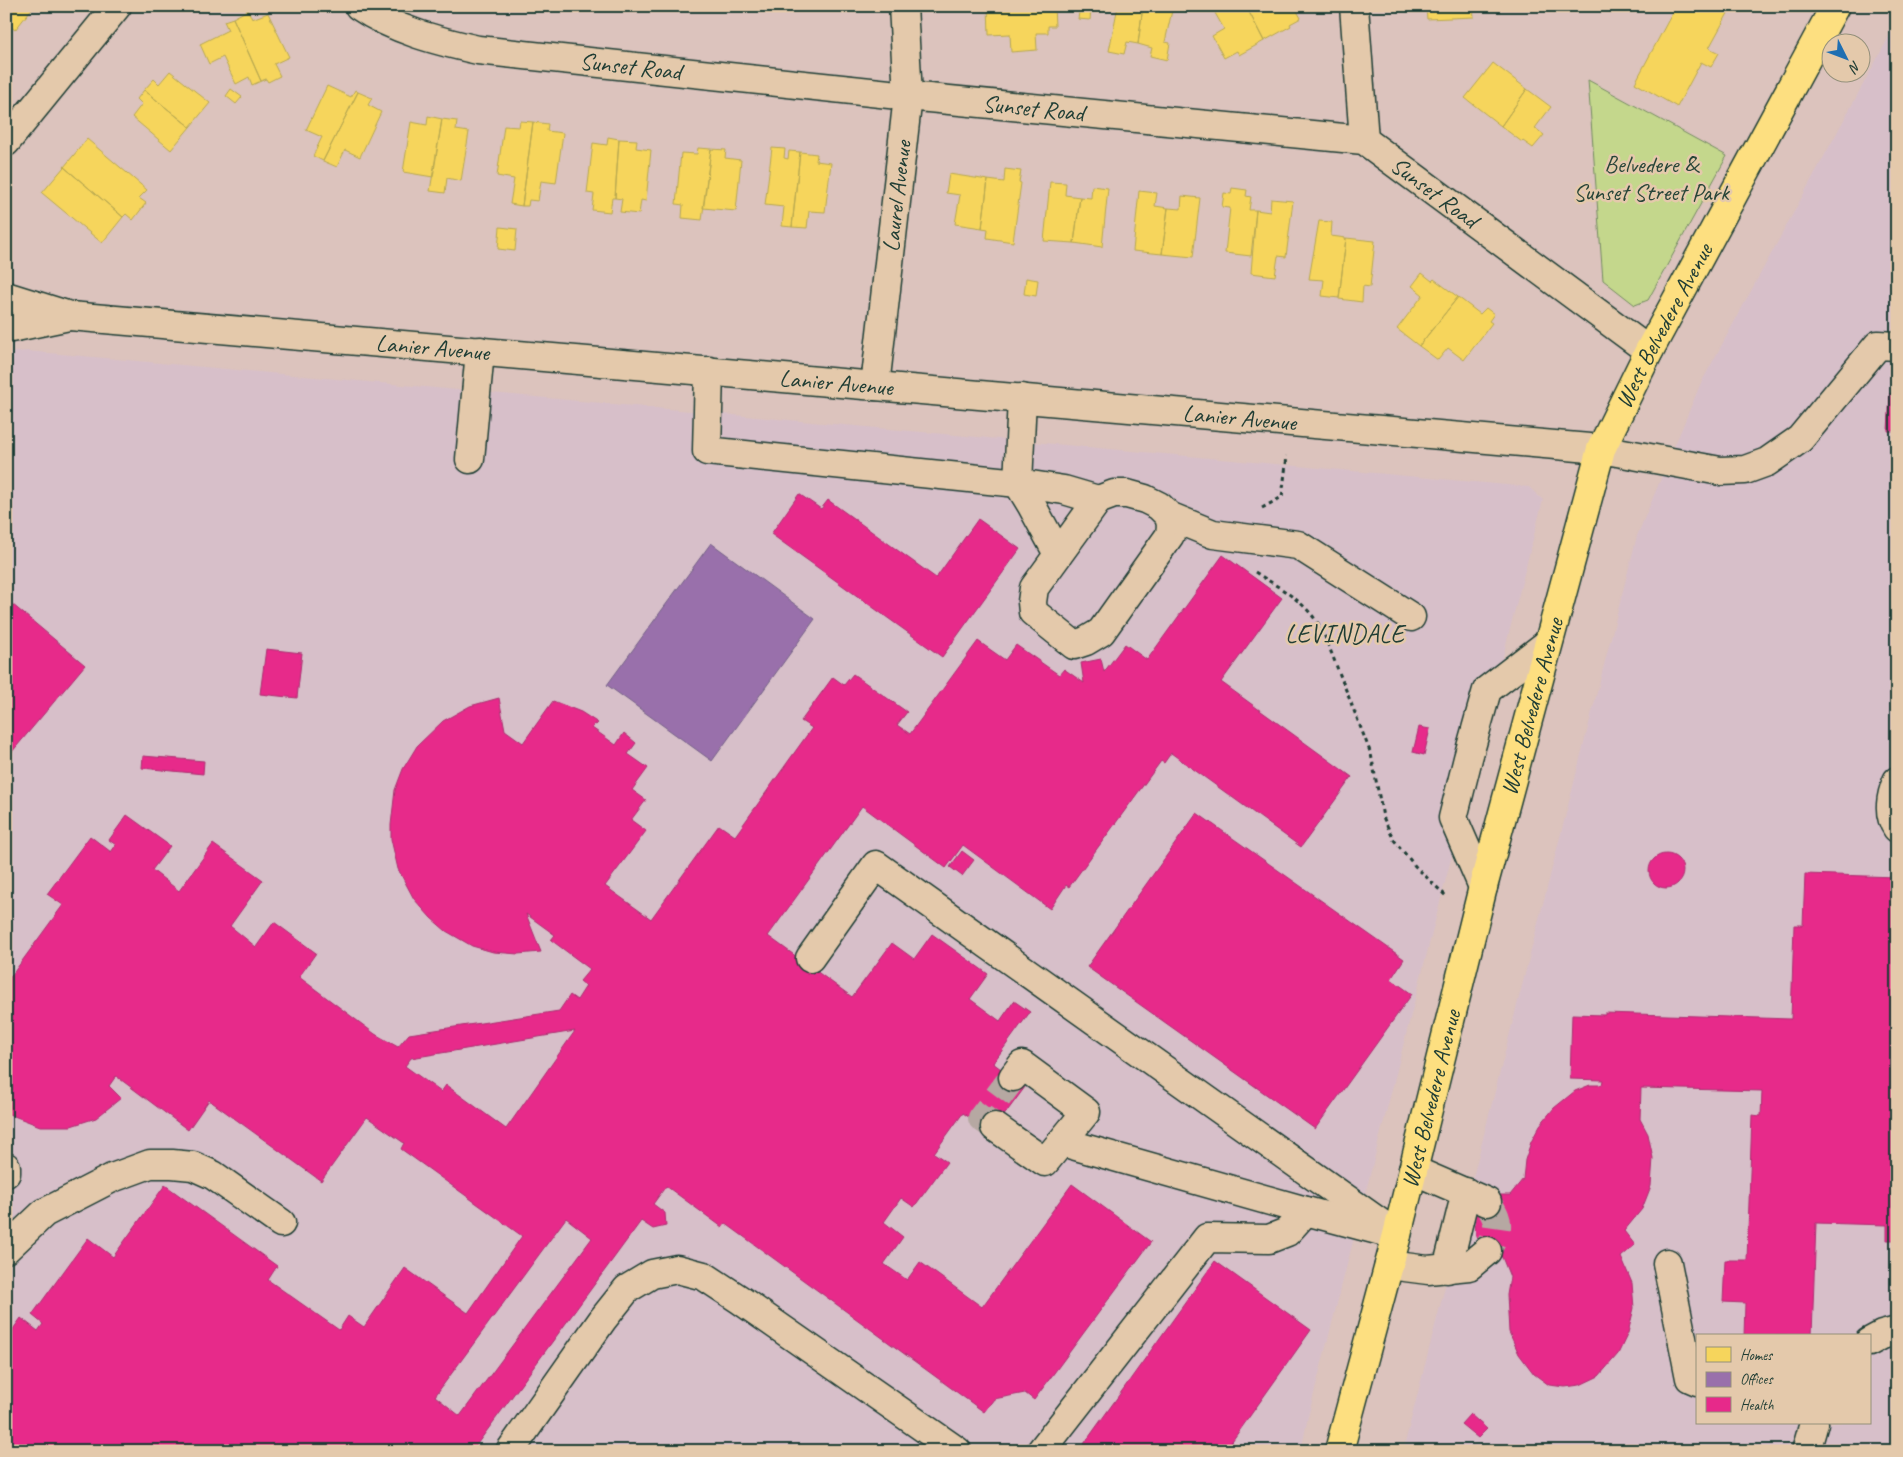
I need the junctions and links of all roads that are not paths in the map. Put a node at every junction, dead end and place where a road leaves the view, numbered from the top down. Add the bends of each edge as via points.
1 (117, 6) edge
2 (359, 6) edge
3 (902, 6) edge
4 (1354, 6) edge
5 (1835, 6) edge
6 (908, 96) junction
7 (8, 137) edge
8 (1364, 140) junction
9 (6, 296) edge
10 (70, 316) junction
11 (6, 329) edge
12 (1897, 346) edge
13 (480, 351) junction
14 (1649, 351) junction
15 (709, 371) junction
16 (875, 386) junction
17 (1022, 398) junction
18 (1601, 449) junction
19 (470, 459) dead end
20 (1018, 483) junction
21 (1098, 500) junction
22 (1169, 516) junction
23 (1058, 554) junction
24 (1411, 618) dead end
25 (1548, 642) junction
26 (1897, 781) edge
27 (1897, 828) edge
28 (1483, 886) junction
29 (810, 958) dead end
30 (1013, 1078) tunnel mouth
31 (995, 1127) tunnel mouth
32 (1062, 1142) junction
33 (1286, 1156) junction
34 (6, 1167) edge
35 (1413, 1170) junction
36 (6, 1174) edge
37 (1306, 1211) junction
38 (280, 1223) dead end
39 (1397, 1235) junction
40 (7, 1246) edge
41 (1487, 1251) tunnel mouth
42 (1667, 1263) dead end
43 (1389, 1265) junction
44 (1447, 1268) junction
45 (1897, 1331) edge
46 (1870, 1341) edge
47 (1696, 1381) edge
48 (1814, 1424) edge
49 (510, 1451) edge
50 (957, 1451) edge
51 (1041, 1451) edge
52 (1340, 1451) edge
53 (1806, 1451) edge

1 - 7 street
2 - 6 street, Sunset Road via 433,40 478,50
3 - 6 street, Laurel Avenue
4 - 8 street
5 - 14 main road, West Belvedere Avenue
6 - 8 street, Sunset Road
6 - 16 street, Laurel Avenue
8 - 14 street, Sunset Road
9 - 10 street, Lanier Avenue
10 - 11 street, Lanier Avenue
10 - 13 street, Lanier Avenue
12 - 18 street, Lanier Avenue via 1878,345 1800,439 1767,462 1745,470 1720,471
13 - 15 street, Lanier Avenue
13 - 19 street
14 - 18 main road, West Belvedere Avenue
15 - 16 street, Lanier Avenue
15 - 20 street via 707,451
16 - 17 street, Lanier Avenue
17 - 18 street, Lanier Avenue
17 - 20 street
18 - 25 main road, West Belvedere Avenue
20 - 21 street via 1064,490
20 - 23 street
21 - 22 street via 1114,494 1127,494 1159,506
21 - 23 street
22 - 23 street via 1170,535 1101,632 1086,642 1074,645 1033,612 1034,588
22 - 24 street via 1213,534 1298,545
25 - 28 main road, West Belvedere Avenue
25 - 28 street via 1487,690 1468,758 1453,818
26 - 27 street via 1891,794 1892,821
28 - 35 main road, West Belvedere Avenue
29 - 33 street via 876,865
30 - 32 street via 1022,1065 1086,1112
31 - 32 street via 1045,1162
32 - 37 street
33 - 37 street
33 - 39 street
34 - 36 street
35 - 39 main road, West Belvedere Avenue
35 - 44 street via 1476,1197
37 - 39 street
37 - 51 street via 1287,1232 1269,1240 1207,1238
38 - 40 street via 193,1166 150,1164 112,1178 44,1213
39 - 43 main road, West Belvedere Avenue
41 - 44 street via 1469,1266
42 - 47 street via 1690,1378
43 - 44 street via 1428,1270
43 - 52 main road, West Belvedere Avenue
45 - 46 street
48 - 53 street
49 - 50 street via 627,1289 652,1274 677,1269 704,1276

